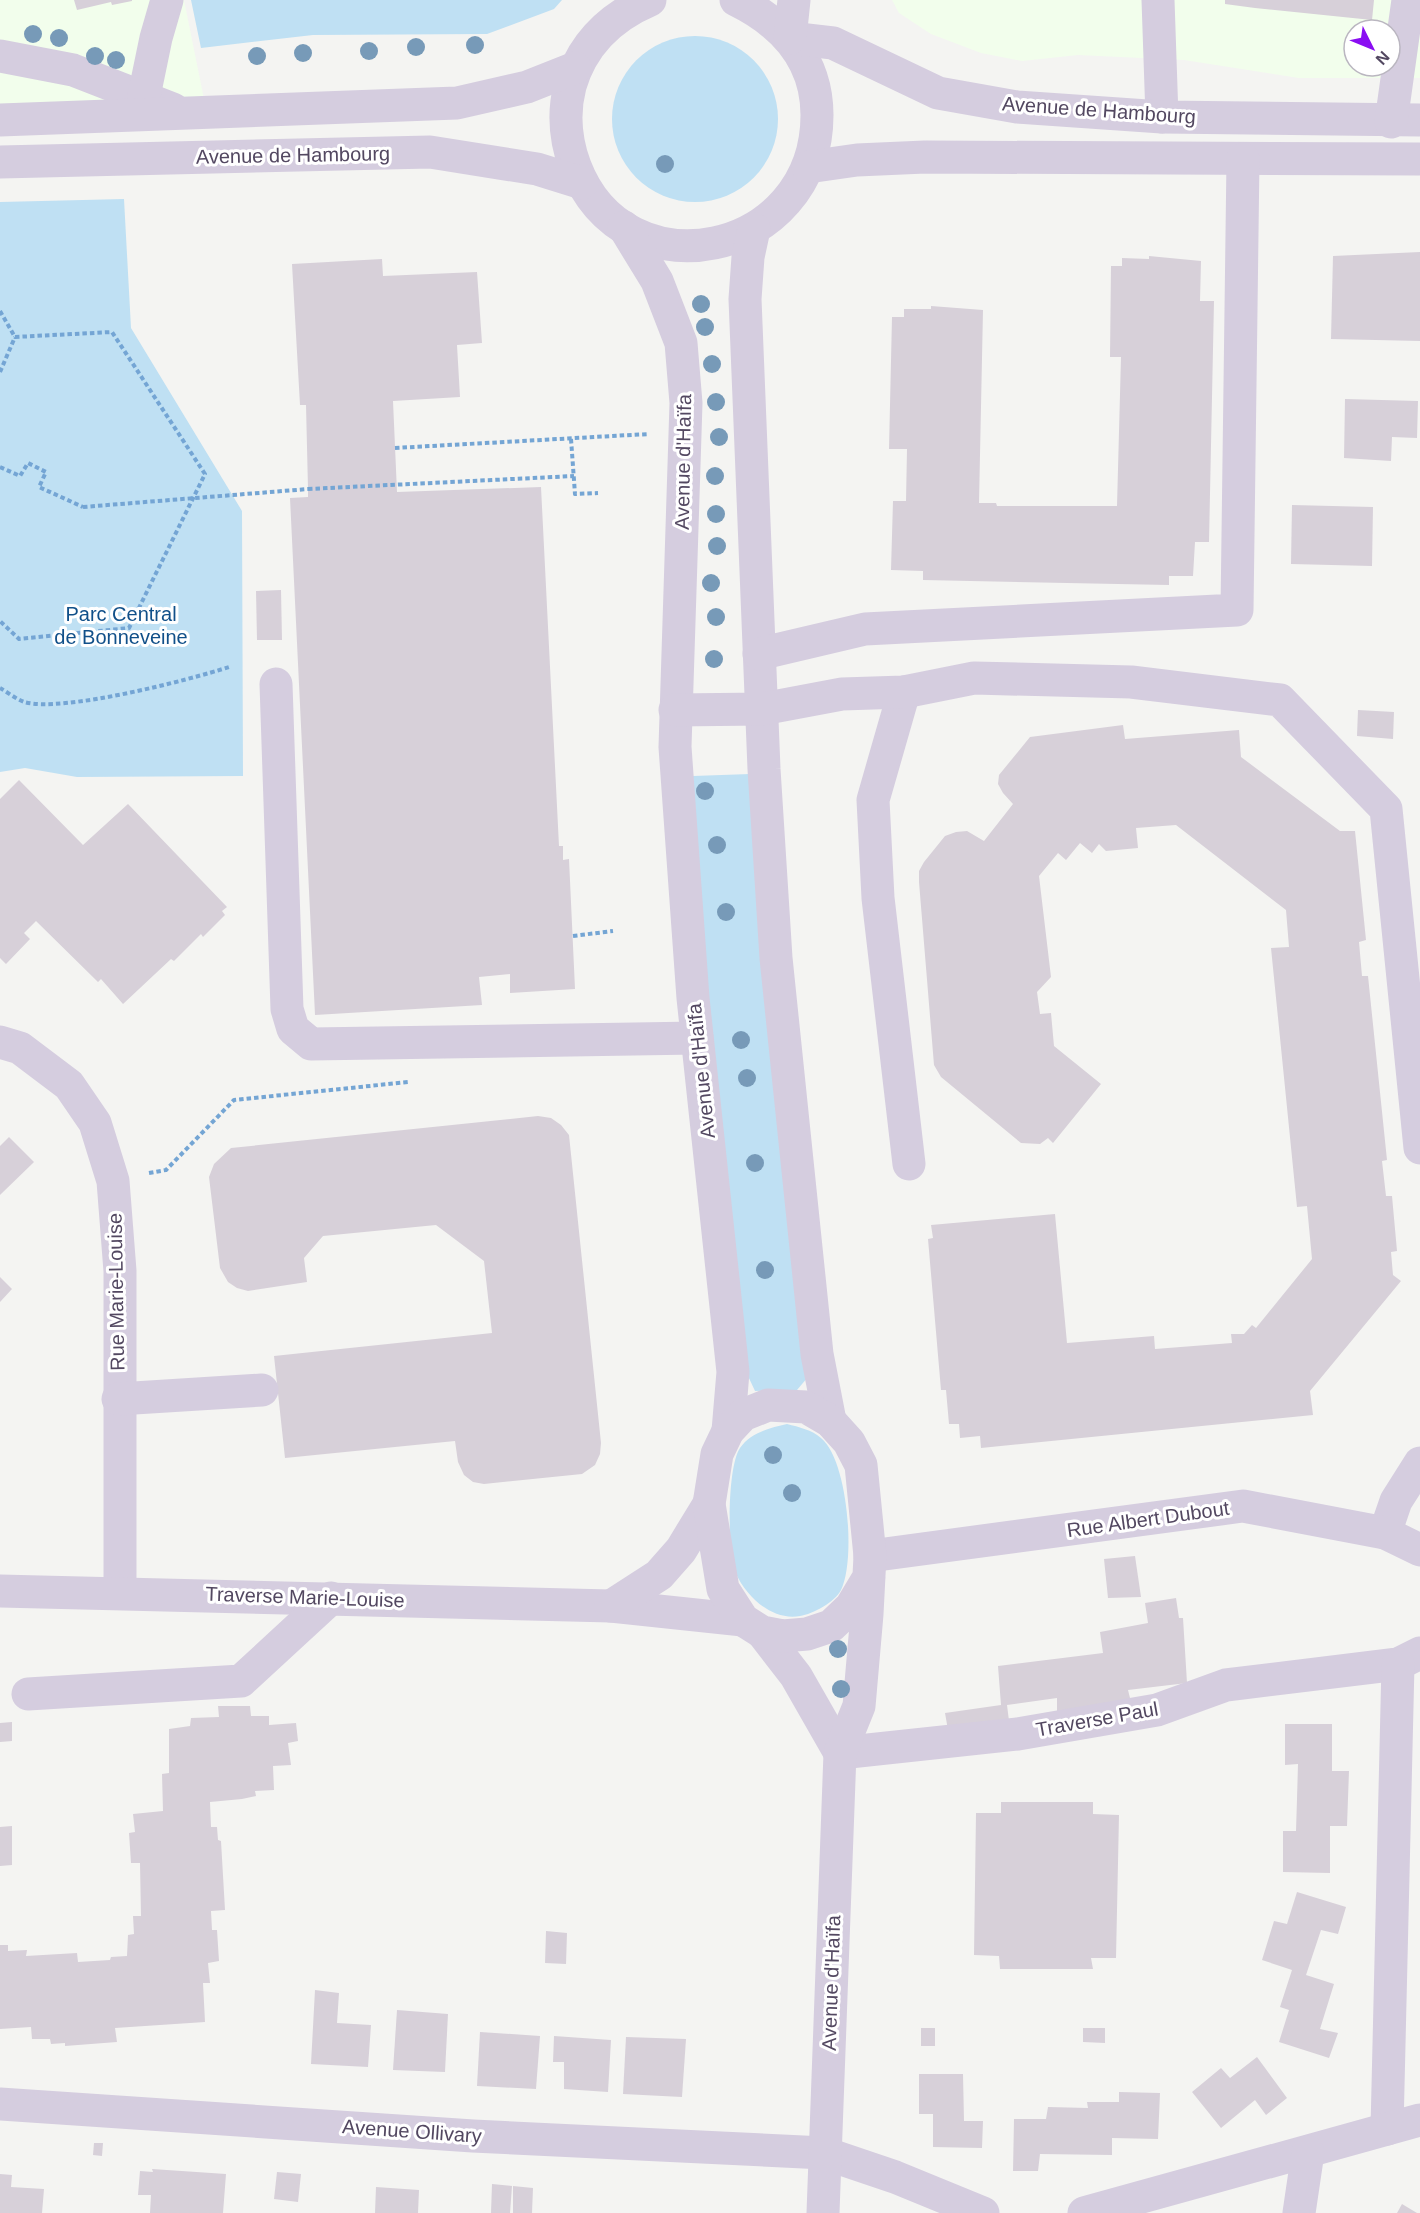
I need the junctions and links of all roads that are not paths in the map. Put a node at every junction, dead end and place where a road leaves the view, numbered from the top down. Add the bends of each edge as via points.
1 (167, 0) edge
2 (736, 0) edge
3 (794, 0) edge
4 (1158, 0) edge
5 (1408, 0) edge
6 (635, 3) edge
7 (790, 38) junction
8 (0, 56) edge
9 (575, 68) junction
10 (144, 96) junction
11 (183, 113) junction
12 (1162, 117) junction
13 (0, 120) edge
14 (1405, 121) edge
15 (1243, 159) junction
16 (1420, 159) edge
17 (0, 162) edge
18 (808, 167) junction
19 (582, 183) junction
20 (624, 227) junction
21 (754, 229) junction
22 (759, 654) junction
23 (276, 684) dead end
24 (904, 692) junction
25 (762, 709) junction
26 (675, 710) junction
27 (697, 1038) junction
28 (0, 1042) edge
29 (1420, 1148) edge
30 (909, 1164) dead end
31 (262, 1390) dead end
32 (118, 1399) junction
33 (830, 1421) junction
34 (728, 1431) junction
35 (1420, 1463) edge
36 (709, 1504) junction
37 (1385, 1533) junction
38 (1420, 1550) edge
39 (869, 1567) junction
40 (0, 1590) edge
41 (120, 1592) junction
42 (331, 1598) junction
43 (611, 1606) junction
44 (752, 1626) junction
45 (1409, 1659) edge
46 (28, 1694) dead end
47 (840, 1753) junction
48 (0, 2103) edge
49 (1420, 2120) edge
50 (1387, 2129) junction
51 (1308, 2152) junction
52 (824, 2153) junction
53 (824, 2213) edge
54 (983, 2213) edge
55 (1084, 2213) edge
56 (1299, 2213) edge

1 - 10 street
2 - 7 street via 764,14
3 - 7 street
4 - 12 street
5 - 14 street
6 - 9 street via 596,35
7 - 12 street, Avenue de Hambourg via 833,43 938,93 1017,107
7 - 18 street via 808,68 817,100 817,135
8 - 10 street via 73,70
9 - 11 street via 527,87 457,103
9 - 19 street via 565,106 567,146
10 - 11 street
11 - 13 street
12 - 14 street, Avenue de Hambourg
15 - 16 street
15 - 18 street via 925,157
15 - 22 street via 1237,610 865,628
17 - 19 street, Avenue de Hambourg via 430,152 537,169
18 - 21 street via 786,203
19 - 20 street via 600,208
20 - 21 street via 655,241 689,246 723,242
20 - 26 street, Avenue d'Haïfa via 657,280 681,344 686,403
21 - 22 street via 745,299
22 - 25 street
23 - 27 street via 287,1009 293,1029 311,1044
24 - 25 street via 842,694
24 - 29 street via 974,678 1131,682 1280,700 1386,810
24 - 30 street via 873,800 878,898
25 - 26 street
25 - 33 street via 776,958 817,1354
26 - 27 street, Avenue d'Haïfa
27 - 34 street, Avenue d'Haïfa via 733,1372
28 - 32 street, Rue Marie-Louise via 20,1048 69,1085 95,1123 113,1181 120,1271
31 - 32 street
32 - 41 street, Rue Marie-Louise
33 - 34 street via 806,1407 768,1406 743,1415
33 - 39 street via 849,1442 861,1465
34 - 36 street via 717,1454
35 - 37 street via 1396,1501
36 - 43 street via 681,1550 659,1575
36 - 44 street via 723,1589
37 - 38 street, Rue Albert Dubout
37 - 39 street, Rue Albert Dubout via 1243,1506
39 - 44 street via 851,1607 831,1626 783,1636
39 - 47 street, Avenue d'Haïfa via 859,1706
40 - 41 street, Traverse Marie-Louise
41 - 42 street, Traverse Marie-Louise
42 - 43 street, Traverse Marie-Louise
42 - 46 street via 241,1681
43 - 44 street, Traverse Marie-Louise
44 - 47 street via 796,1676
45 - 47 street, Traverse Paul via 1226,1684 1157,1710 1018,1734
45 - 50 street
47 - 52 street, Avenue d'Haïfa
48 - 52 street, Avenue Ollivary via 473,2136
49 - 50 street
50 - 51 street
51 - 55 street
51 - 56 street
52 - 53 street, Avenue d'Haïfa
52 - 54 street, Avenue Ollivary

